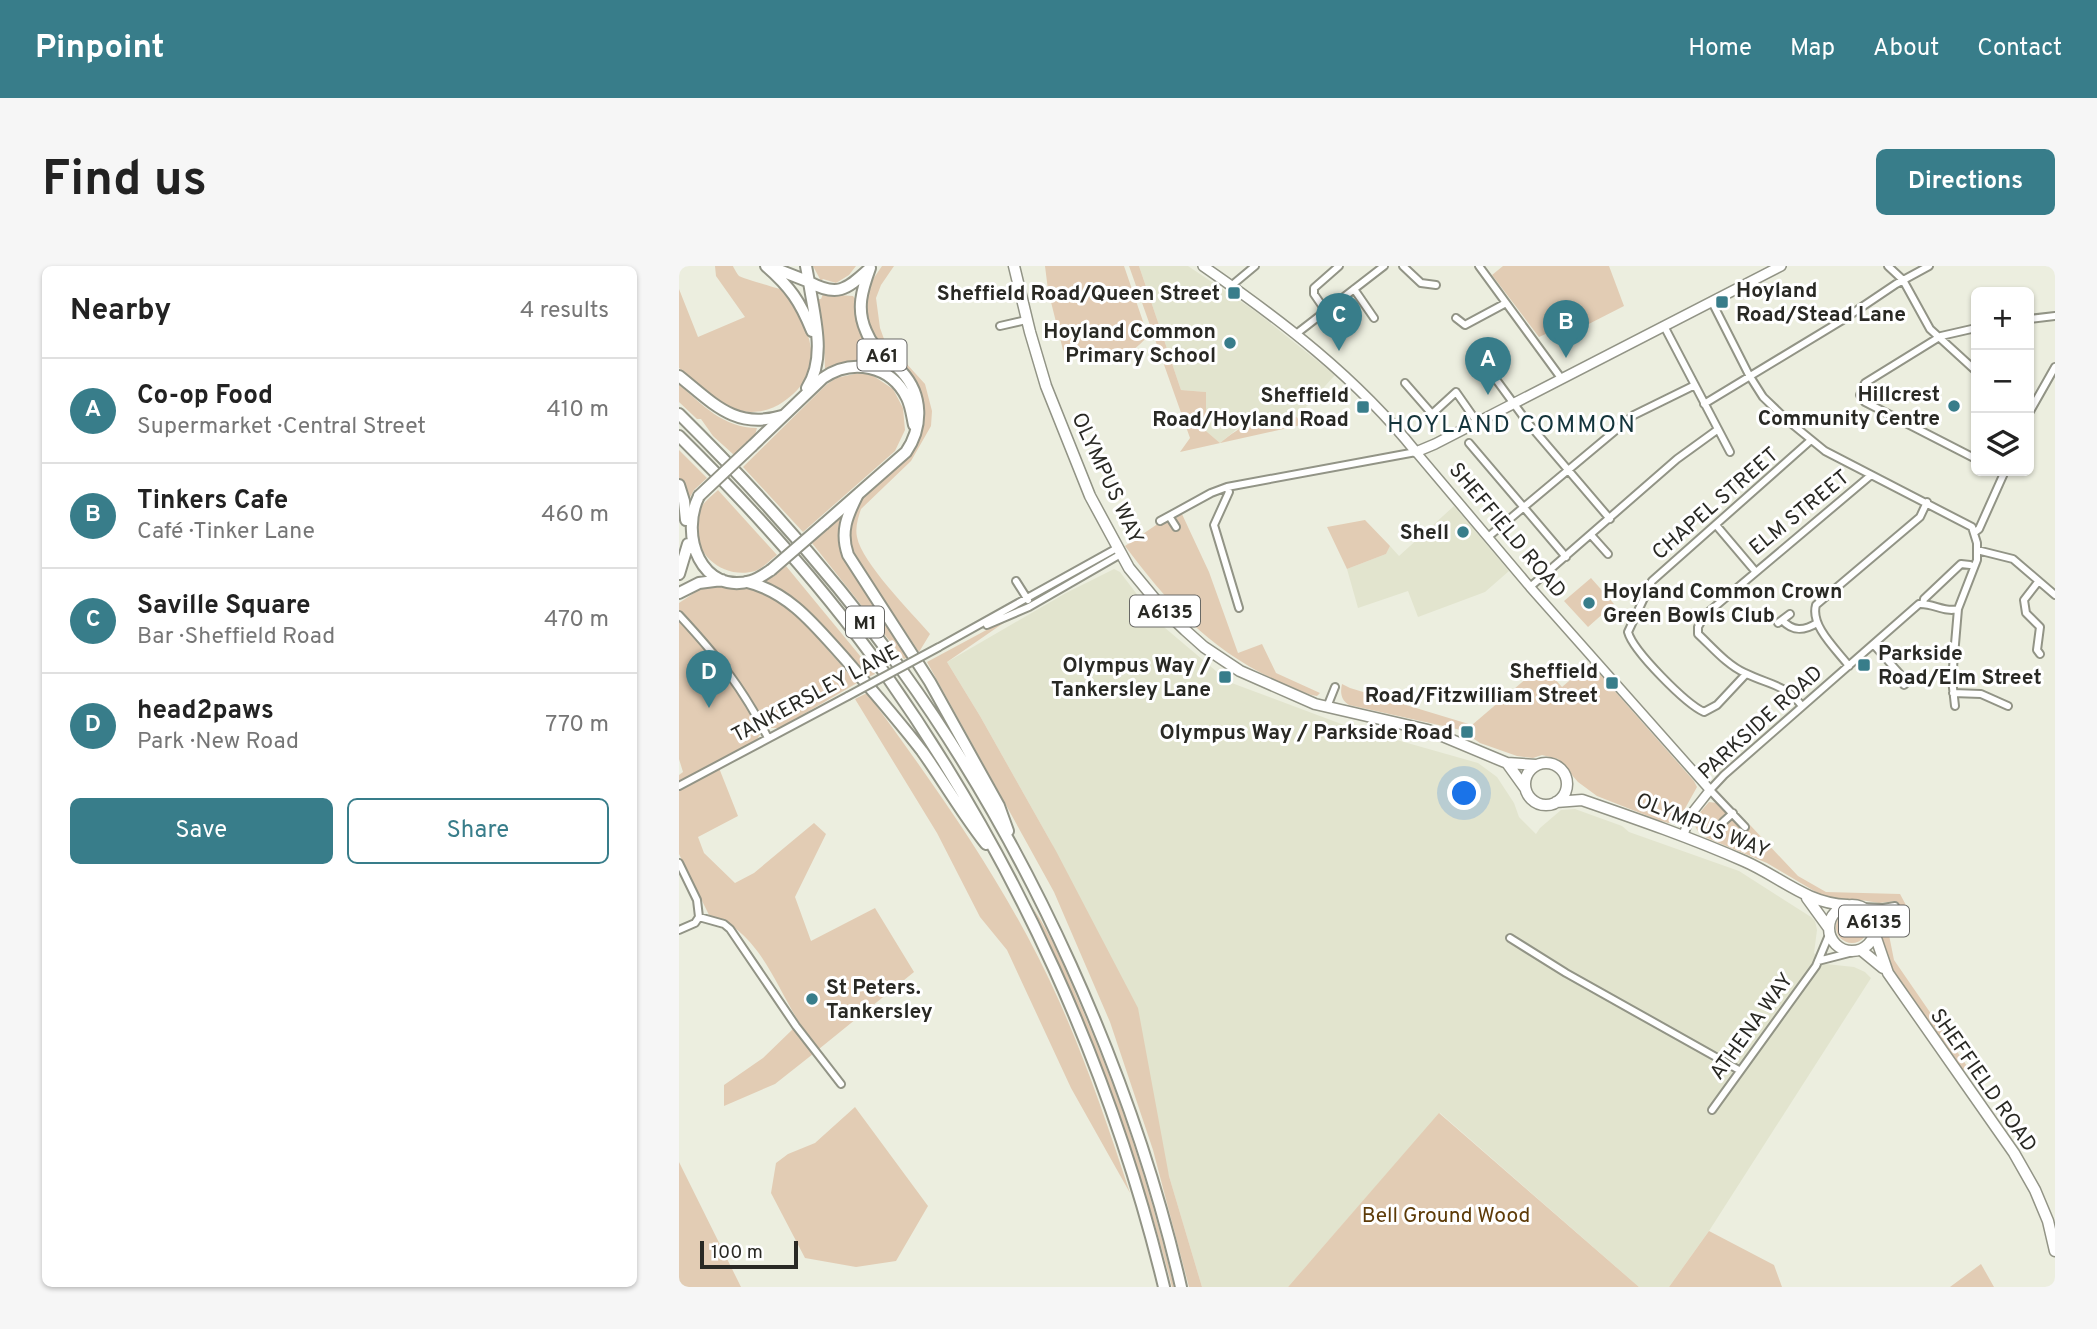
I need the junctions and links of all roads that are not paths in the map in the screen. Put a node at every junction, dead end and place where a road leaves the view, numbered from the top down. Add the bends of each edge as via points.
1 (768, 266) edge
2 (806, 266) edge
3 (1014, 266) edge
4 (1203, 266) edge
5 (1255, 266) edge
6 (1339, 266) edge
7 (1384, 266) edge
8 (1403, 266) edge
9 (1479, 266) edge
10 (1781, 266) edge
11 (1888, 266) edge
12 (1929, 266) edge
13 (871, 267) edge
14 (1903, 280) junction
15 (808, 281) junction
16 (1436, 285) dead end
17 (1231, 286) junction
18 (1354, 289) junction
19 (1712, 302) junction
20 (1506, 303) junction
21 (1325, 310) junction
22 (2055, 316) edge
23 (1374, 318) dead end
24 (1456, 318) dead end
25 (2034, 318) edge
26 (1026, 320) junction
27 (1000, 326) dead end
28 (1664, 326) junction
29 (1971, 329) edge
30 (1296, 334) junction
31 (1938, 338) junction
32 (817, 343) junction
33 (1481, 359) dead end
34 (1971, 367) edge
35 (2055, 367) edge
36 (679, 376) edge
37 (1749, 376) junction
38 (1562, 378) junction
39 (1405, 383) dead end
40 (1695, 386) junction
41 (802, 396) junction
42 (2034, 402) edge
43 (1513, 403) junction
44 (1705, 404) junction
45 (679, 414) edge
46 (782, 416) junction
47 (1477, 422) junction
48 (1717, 430) junction
49 (914, 435) junction
50 (679, 436) edge
51 (1811, 440) junction
52 (1469, 443) dead end
53 (1416, 452) junction
54 (1730, 452) dead end
55 (1971, 456) edge
56 (1569, 470) junction
57 (1870, 476) junction
58 (2003, 476) edge
59 (679, 485) edge
60 (1227, 486) junction
61 (856, 496) junction
62 (1927, 502) junction
63 (1524, 507) junction
64 (1169, 516) junction
65 (1610, 519) junction
66 (686, 520) junction
67 (1160, 521) dead end
68 (1716, 525) junction
69 (1176, 527) dead end
70 (1975, 532) junction
71 (1591, 535) junction
72 (1488, 537) junction
73 (688, 544) junction
74 (1977, 550) junction
75 (1119, 551) junction
76 (1608, 554) dead end
77 (1566, 557) junction
78 (1970, 565) dead end
79 (1755, 571) junction
80 (679, 574) edge
81 (722, 580) junction
82 (1016, 581) dead end
83 (747, 582) junction
84 (2038, 582) junction
85 (1530, 587) junction
86 (679, 593) edge
87 (2055, 595) edge
88 (1027, 599) junction
89 (1041, 599) junction
90 (1923, 604) junction
91 (1239, 608) dead end
92 (1958, 609) junction
93 (1790, 614) dead end
94 (679, 615) edge
95 (1817, 623) junction
96 (968, 631) junction
97 (1874, 645) junction
98 (2040, 654) dead end
99 (1849, 666) junction
100 (1746, 674) junction
101 (1904, 685) dead end
102 (1335, 687) dead end
103 (1953, 693) junction
104 (1802, 706) junction
105 (1955, 706) dead end
106 (2008, 706) dead end
107 (1327, 707) junction
108 (768, 738) junction
109 (1507, 763) junction
110 (1536, 765) junction
111 (1566, 778) junction
112 (679, 786) edge
113 (1525, 788) junction
114 (1710, 790) junction
115 (1582, 800) junction
116 (1556, 802) junction
117 (1733, 813) junction
118 (1748, 815) dead end
119 (1723, 822) dead end
120 (1683, 836) junction
121 (1018, 857) junction
122 (679, 863) edge
123 (1007, 870) junction
124 (1805, 895) junction
125 (1847, 905) junction
126 (1863, 907) junction
127 (699, 917) junction
128 (679, 930) edge
129 (1829, 931) junction
130 (1875, 931) junction
131 (1510, 938) dead end
132 (1857, 951) junction
133 (1818, 961) junction
134 (1888, 973) junction
135 (1739, 1070) junction
136 (841, 1084) dead end
137 (1712, 1110) dead end
138 (2055, 1251) edge
139 (1164, 1287) edge
140 (1181, 1287) edge

1 - 15 highway, A61
1 - 32 highway via 789,286
2 - 15 highway, A61
3 - 26 main road, OLYMPUS WAY / A6135
4 - 17 main road, SHEFFIELD ROAD
5 - 17 street
6 - 21 street via 1314,288
7 - 18 street
8 - 16 street via 1421,283
9 - 20 street
10 - 19 main road
11 - 14 street
12 - 14 street
13 - 15 highway, A61 via 839,291
13 - 49 highway, A61 via 860,303 863,325 876,348 901,371 914,391 919,412
14 - 31 street
14 - 37 street
15 - 32 highway, A61
17 - 30 main road, SHEFFIELD ROAD
18 - 21 street
18 - 23 street
19 - 28 main road
19 - 37 street
20 - 24 street via 1465,326
20 - 38 street
21 - 30 street
22 - 25 street
26 - 27 street
26 - 75 main road, OLYMPUS WAY / A6135 via 1070,449
28 - 38 main road
28 - 40 street
29 - 31 street
30 - 53 main road, SHEFFIELD ROAD via 1356,386
31 - 34 street
31 - 55 street via 1865,383 1861,398
32 - 41 highway, A61 via 815,370
33 - 43 street
35 - 42 street
36 - 46 highway via 738,417 758,421
37 - 44 street
37 - 51 street via 1763,397
38 - 43 main road
39 - 47 street via 1432,414 1456,392
40 - 44 street
40 - 56 street via 1634,415
41 - 46 highway, A61
41 - 49 highway, A61 via 840,369 873,369 887,375 905,393
43 - 47 main road
43 - 56 street
44 - 48 street
45 - 121 highway, M1 via 774,512 846,597 940,727
46 - 66 highway, A61, bridge via 699,496
47 - 53 main road
48 - 54 street
48 - 65 street
49 - 61 highway via 906,452
50 - 123 highway, M1 via 760,520 885,674 967,799
51 - 57 street
51 - 68 street, CHAPEL STREET
52 - 63 street
53 - 60 street
53 - 72 street, SHEFFIELD ROAD
56 - 63 street
56 - 65 street
57 - 62 street
57 - 79 street, ELM STREET
58 - 70 street
59 - 66 highway
60 - 64 street
60 - 91 street via 1229,492 1214,525
61 - 83 highway, bridge via 771,570
61 - 121 highway, M1 via 845,522 848,555 941,702 999,806
62 - 70 street via 1969,524
62 - 95 street via 1920,517 1819,600 1814,609
63 - 72 street
63 - 77 street
64 - 67 street
64 - 69 street
65 - 71 street
66 - 73 highway
68 - 79 street
68 - 100 street, CHAPEL STREET via 1652,580 1628,632 1630,640 1688,703 1704,712
70 - 74 street
71 - 76 street
71 - 77 street
72 - 85 street, SHEFFIELD ROAD
73 - 80 highway
73 - 81 highway via 701,567
74 - 84 street via 2013,559
74 - 92 street via 1975,569
75 - 88 street, TANKERSLEY LANE
75 - 89 street, TANKERSLEY LANE
75 - 107 main road, OLYMPUS WAY / A6135 via 1163,609 1204,647 1240,671
77 - 85 street
78 - 90 street, PARKSIDE ROAD via 1961,564
79 - 100 street, ELM STREET via 1697,627 1713,649
81 - 83 highway
81 - 86 highway via 691,585
82 - 88 street
83 - 123 highway, M1 via 778,593 828,640 923,753
84 - 87 street
84 - 98 street via 2024,600 2026,613 2040,627
85 - 114 street, SHEFFIELD ROAD
88 - 89 street, TANKERSLEY LANE
88 - 96 street, TANKERSLEY LANE
89 - 96 street, TANKERSLEY LANE via 1009,617
90 - 92 street
90 - 97 street, PARKSIDE ROAD
92 - 103 street
93 - 95 street via 1780,621 1798,630
94 - 108 street via 725,667
95 - 99 street
96 - 108 street, TANKERSLEY LANE, bridge
97 - 99 street, PARKSIDE ROAD
97 - 101 street via 1907,682
99 - 104 street, PARKSIDE ROAD
100 - 104 street, ELM STREET via 1786,689
102 - 107 street
103 - 105 street
103 - 106 street via 1981,694
104 - 114 street, PARKSIDE ROAD
107 - 109 main road, OLYMPUS WAY / A6135 via 1428,730
108 - 112 street, TANKERSLEY LANE
109 - 110 main road, OLYMPUS WAY / A6135
109 - 113 main road, OLYMPUS WAY / A6135
110 - 111 main road, OLYMPUS WAY / A6135 via 1550,763
110 - 113 main road via 1526,775
111 - 115 main road, OLYMPUS WAY / A6135
111 - 116 main road via 1565,792
113 - 116 main road, OLYMPUS WAY / A6135 via 1537,803
114 - 117 street, SHEFFIELD ROAD
114 - 120 street, PARKSIDE ROAD via 1691,814
115 - 116 main road, OLYMPUS WAY / A6135
115 - 120 main road, OLYMPUS WAY / A6135
117 - 118 street, SHEFFIELD ROAD via 1743,824
117 - 119 street
120 - 124 main road, OLYMPUS WAY / A6135 via 1745,861
121 - 140 highway, M1 via 1084,997 1117,1080
122 - 127 street via 697,900
123 - 139 highway, M1 via 1056,972 1103,1087
124 - 125 main road, OLYMPUS WAY / A6135
124 - 129 main road, OLYMPUS WAY / A6135
125 - 126 main road, OLYMPUS WAY / A6135
125 - 129 main road, A6135 via 1834,913
126 - 130 main road, A6135 via 1872,916
126 - 130 street via 1893,907
127 - 128 street
127 - 136 street via 730,929
129 - 132 main road, OLYMPUS WAY / A6135 via 1838,947
129 - 133 street, ATHENA WAY
130 - 132 main road, A6135 via 1867,946
130 - 134 main road, SHEFFIELD ROAD / A6135
131 - 135 street
132 - 133 street, ATHENA WAY
132 - 134 main road, SHEFFIELD ROAD / A6135
133 - 135 street, ATHENA WAY
134 - 138 main road, SHEFFIELD ROAD / A6135 via 2014,1153 2048,1221
135 - 137 street, ATHENA WAY

